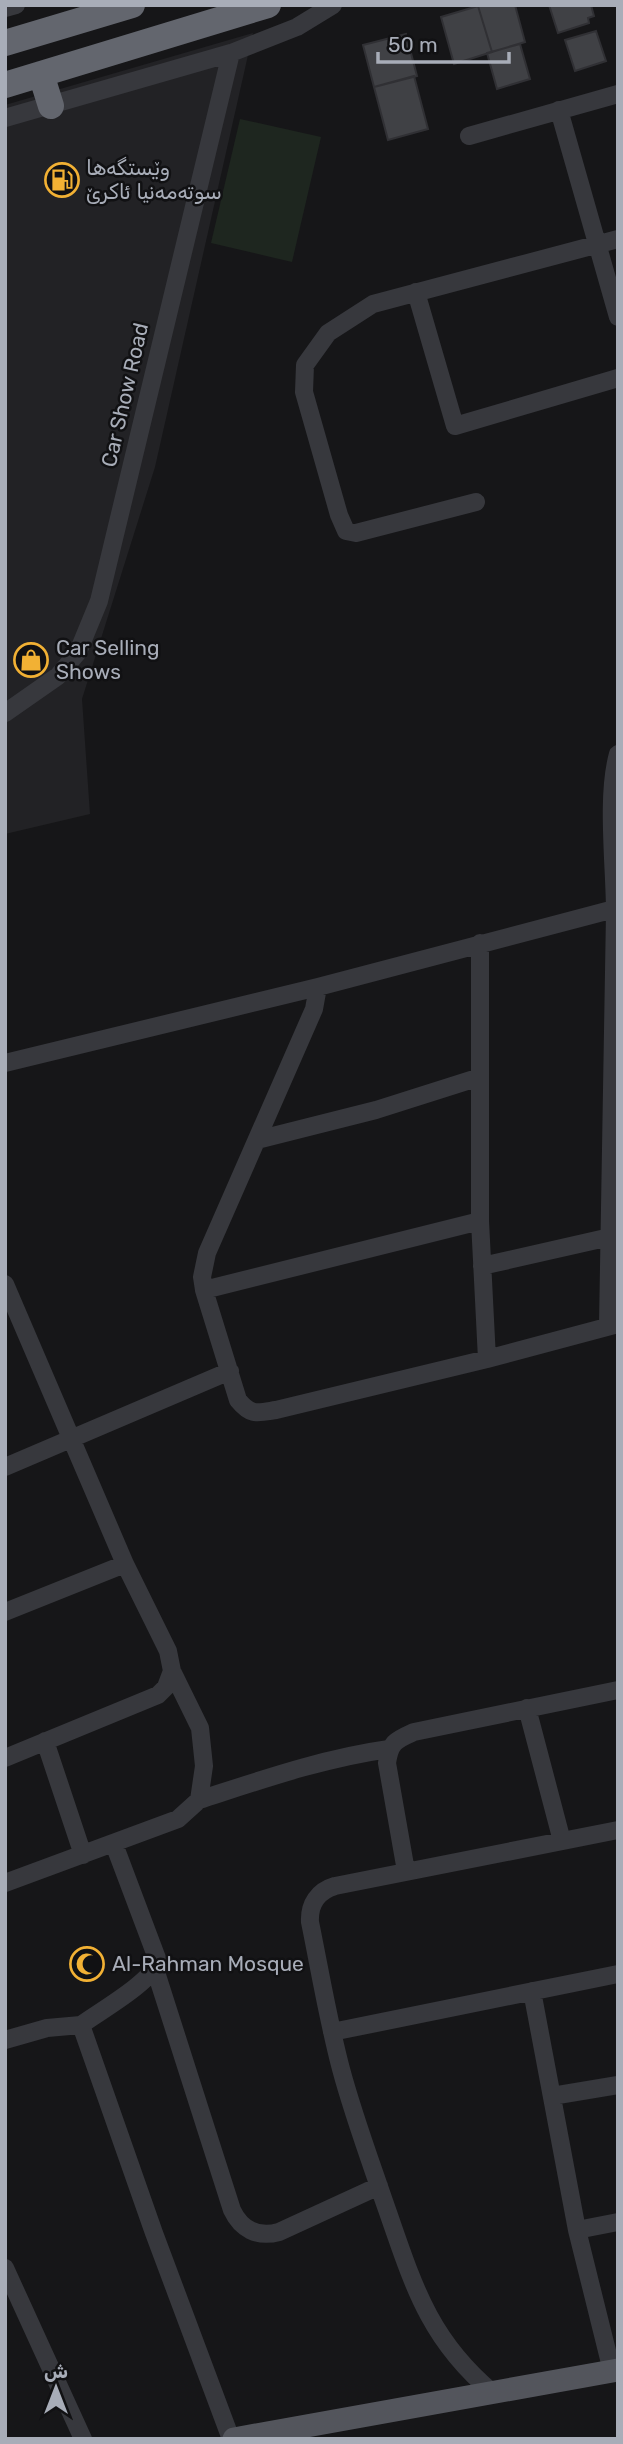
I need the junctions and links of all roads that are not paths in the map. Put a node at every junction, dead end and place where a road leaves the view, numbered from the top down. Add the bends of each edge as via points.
1 (16, 5) edge
2 (132, 5) edge
3 (268, 5) edge
4 (333, 5) edge
5 (5, 8) edge
6 (5, 43) edge
7 (231, 53) junction
8 (41, 74) junction
9 (5, 85) edge
10 (618, 94) edge
11 (51, 106) junction
12 (559, 110) junction
13 (5, 118) edge
14 (469, 136) dead end
15 (618, 239) edge
16 (597, 244) junction
17 (416, 292) junction
18 (618, 317) edge
19 (618, 378) edge
20 (477, 502) dead end
21 (5, 713) edge
22 (618, 754) edge
23 (616, 909) edge
24 (480, 943) junction
25 (318, 987) junction
26 (615, 1045) edge
27 (5, 1063) edge
28 (481, 1077) junction
29 (257, 1140) junction
30 (614, 1183) edge
31 (480, 1220) junction
32 (610, 1237) junction
33 (482, 1266) junction
34 (5, 1284) edge
35 (204, 1290) junction
36 (11, 1317) edge
37 (613, 1325) edge
38 (486, 1359) junction
39 (230, 1371) junction
40 (69, 1438) junction
41 (5, 1467) edge
42 (125, 1564) junction
43 (5, 1612) edge
44 (172, 1671) junction
45 (618, 1690) edge
46 (527, 1708) junction
47 (45, 1741) junction
48 (389, 1749) junction
49 (5, 1758) edge
50 (198, 1800) junction
51 (618, 1830) edge
52 (562, 1841) junction
53 (114, 1844) junction
54 (83, 1855) junction
55 (407, 1871) junction
56 (5, 1884) edge
57 (155, 1969) junction
58 (618, 1974) edge
59 (532, 1991) junction
60 (81, 2025) junction
61 (332, 2032) junction
62 (5, 2040) edge
63 (618, 2085) edge
64 (552, 2096) junction
65 (379, 2186) junction
66 (618, 2222) edge
67 (577, 2230) junction
68 (5, 2268) edge
69 (615, 2371) edge
70 (493, 2393) junction
71 (83, 2439) edge
72 (232, 2439) edge

1 - 5 street
2 - 6 highway
3 - 8 highway
4 - 7 street via 297,27
7 - 11 street
7 - 21 street, Car Show Road via 99,601 78,652 58,676
8 - 9 highway
8 - 11 highway
10 - 12 street
11 - 13 street
12 - 14 street
12 - 16 street
15 - 16 street
16 - 17 street
16 - 18 street
17 - 19 street via 455,426
17 - 20 street via 373,304 328,333 305,365 304,392 339,515 346,531 356,533
22 - 23 street via 613,807
23 - 24 street
23 - 26 street
24 - 25 street
24 - 28 street
25 - 27 street
25 - 29 street via 314,1009
26 - 30 street
28 - 29 street
28 - 31 street
29 - 35 street via 207,1253
30 - 32 street
31 - 33 street
31 - 35 street
32 - 33 street
32 - 37 street
33 - 38 street
34 - 36 street
35 - 39 street
36 - 40 street
37 - 38 street
38 - 39 street via 256,1413 238,1400
39 - 40 street
40 - 41 street
40 - 42 street
42 - 43 street
42 - 44 street via 169,1651
44 - 47 street via 158,1695
44 - 50 street via 200,1728 204,1766
45 - 46 street
46 - 48 street via 414,1732
46 - 52 street
47 - 49 street
47 - 54 street
48 - 50 street via 295,1770
48 - 55 street via 387,1763
50 - 53 street via 178,1819
51 - 52 street
52 - 55 street
53 - 54 street
53 - 57 street via 156,1951
54 - 56 street
55 - 61 street via 328,1888 313,1902 310,1922
57 - 60 street
57 - 65 street via 240,2224 254,2233 279,2232
58 - 59 street
59 - 61 street
59 - 64 street
60 - 62 street via 47,2028
60 - 72 street
61 - 65 street
63 - 64 street
64 - 67 street
65 - 70 street via 429,2318 460,2363
66 - 67 street
67 - 69 street
68 - 71 street
69 - 70 main road
70 - 72 main road

